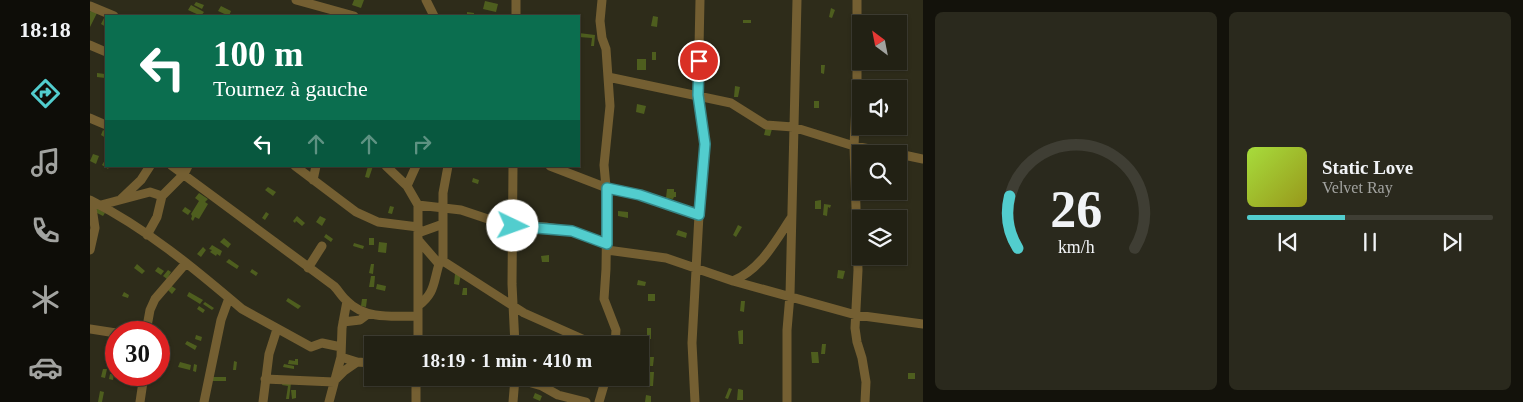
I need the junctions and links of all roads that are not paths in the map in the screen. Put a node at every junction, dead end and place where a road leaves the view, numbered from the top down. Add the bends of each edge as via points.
1 (296, 0) edge
2 (426, 0) edge
3 (516, 0) edge
4 (602, 0) edge
5 (700, 0) edge
6 (797, 0) edge
7 (857, 0) edge
8 (90, 6) edge
9 (335, 14) edge
10 (112, 15) edge
11 (434, 15) edge
12 (516, 15) edge
13 (90, 45) edge
14 (105, 52) edge
15 (608, 76) junction
16 (698, 95) junction
17 (90, 118) edge
18 (105, 125) edge
19 (793, 127) junction
20 (852, 145) edge
21 (854, 145) edge
22 (907, 156) edge
23 (923, 159) edge
24 (149, 167) edge
25 (295, 167) edge
26 (316, 167) edge
27 (387, 167) edge
28 (416, 167) edge
29 (448, 167) edge
30 (514, 167) edge
31 (553, 167) edge
32 (186, 170) edge
33 (313, 180) junction
34 (407, 186) junction
35 (607, 188) junction
36 (443, 192) junction
37 (162, 196) junction
38 (91, 200) edge
39 (122, 200) junction
40 (856, 200) edge
41 (101, 205) junction
42 (422, 205) junction
43 (443, 207) junction
44 (116, 214) junction
45 (699, 215) junction
46 (792, 216) junction
47 (443, 224) junction
48 (513, 226) junction
49 (418, 234) junction
50 (147, 235) junction
51 (322, 246) dead end
52 (607, 247) junction
53 (90, 250) edge
54 (441, 262) junction
55 (186, 263) junction
56 (308, 268) junction
57 (696, 269) junction
58 (734, 281) junction
59 (790, 295) junction
60 (229, 298) junction
61 (347, 302) junction
62 (418, 306) junction
63 (513, 306) junction
64 (524, 313) junction
65 (368, 314) junction
66 (856, 315) junction
67 (418, 316) junction
68 (148, 321) edge
69 (343, 322) junction
70 (515, 322) junction
71 (923, 324) edge
72 (90, 329) edge
73 (277, 329) junction
74 (105, 331) edge
75 (418, 336) edge
76 (515, 336) edge
77 (576, 336) edge
78 (616, 336) edge
79 (341, 346) junction
80 (341, 357) junction
81 (357, 362) junction
82 (364, 363) edge
83 (266, 379) junction
84 (334, 382) junction
85 (142, 386) edge
86 (416, 386) edge
87 (514, 386) edge
88 (542, 386) edge
89 (604, 386) edge
90 (140, 402) edge
91 (204, 402) edge
92 (263, 402) edge
93 (329, 402) edge
94 (416, 402) edge
95 (513, 402) edge
96 (586, 402) edge
97 (599, 402) edge
98 (695, 402) edge
99 (788, 402) edge
100 (865, 402) edge

1 - 9 street
2 - 11 street
3 - 12 street
4 - 15 street via 600,21
5 - 16 street
6 - 19 street
7 - 21 street
8 - 10 street
13 - 14 street
15 - 16 street
15 - 35 street via 610,106 604,165
16 - 19 street via 731,103 766,125
16 - 45 street via 705,144
17 - 18 street
19 - 20 street
19 - 46 street
22 - 23 street
24 - 39 street via 142,180
25 - 33 street
26 - 33 street
27 - 34 street
28 - 34 street
29 - 36 street
30 - 48 street
31 - 35 street
32 - 37 street
32 - 56 street
33 - 49 street via 347,208
34 - 42 street
35 - 45 street via 640,195
35 - 52 street
36 - 42 street
36 - 43 street
37 - 39 street via 150,192
37 - 50 street
38 - 41 street
38 - 53 street via 95,228
39 - 41 street
39 - 44 street
40 - 66 street
41 - 44 street
42 - 43 street
42 - 49 street
43 - 47 street
43 - 48 street
44 - 50 street
45 - 57 street
46 - 58 street via 763,259 745,276
46 - 59 street
47 - 49 street
47 - 54 street
48 - 52 street via 572,231
48 - 63 street
49 - 54 street
49 - 62 street
50 - 55 street
51 - 56 street
52 - 57 street via 666,258
52 - 78 street via 604,300
54 - 62 street via 431,294
54 - 63 street
55 - 60 street
55 - 68 street via 155,299
56 - 61 street via 334,286
57 - 58 street
57 - 98 street via 692,343
58 - 59 street
59 - 66 street
59 - 99 street
60 - 73 street
60 - 91 street via 221,320
61 - 65 street
61 - 69 street
62 - 67 street
63 - 64 street
63 - 70 street
64 - 70 street
64 - 77 street
65 - 67 street
65 - 69 street via 360,320
66 - 71 street
66 - 100 street via 857,342 866,382
67 - 75 street
69 - 79 street
70 - 76 street
72 - 74 street
73 - 79 street via 311,347 322,343
73 - 83 street
79 - 80 street
80 - 81 street
80 - 84 street
81 - 82 street
81 - 84 street
83 - 84 street
83 - 92 street
84 - 93 street
85 - 90 street
86 - 94 street
87 - 95 street
88 - 96 street via 558,395
89 - 97 street

